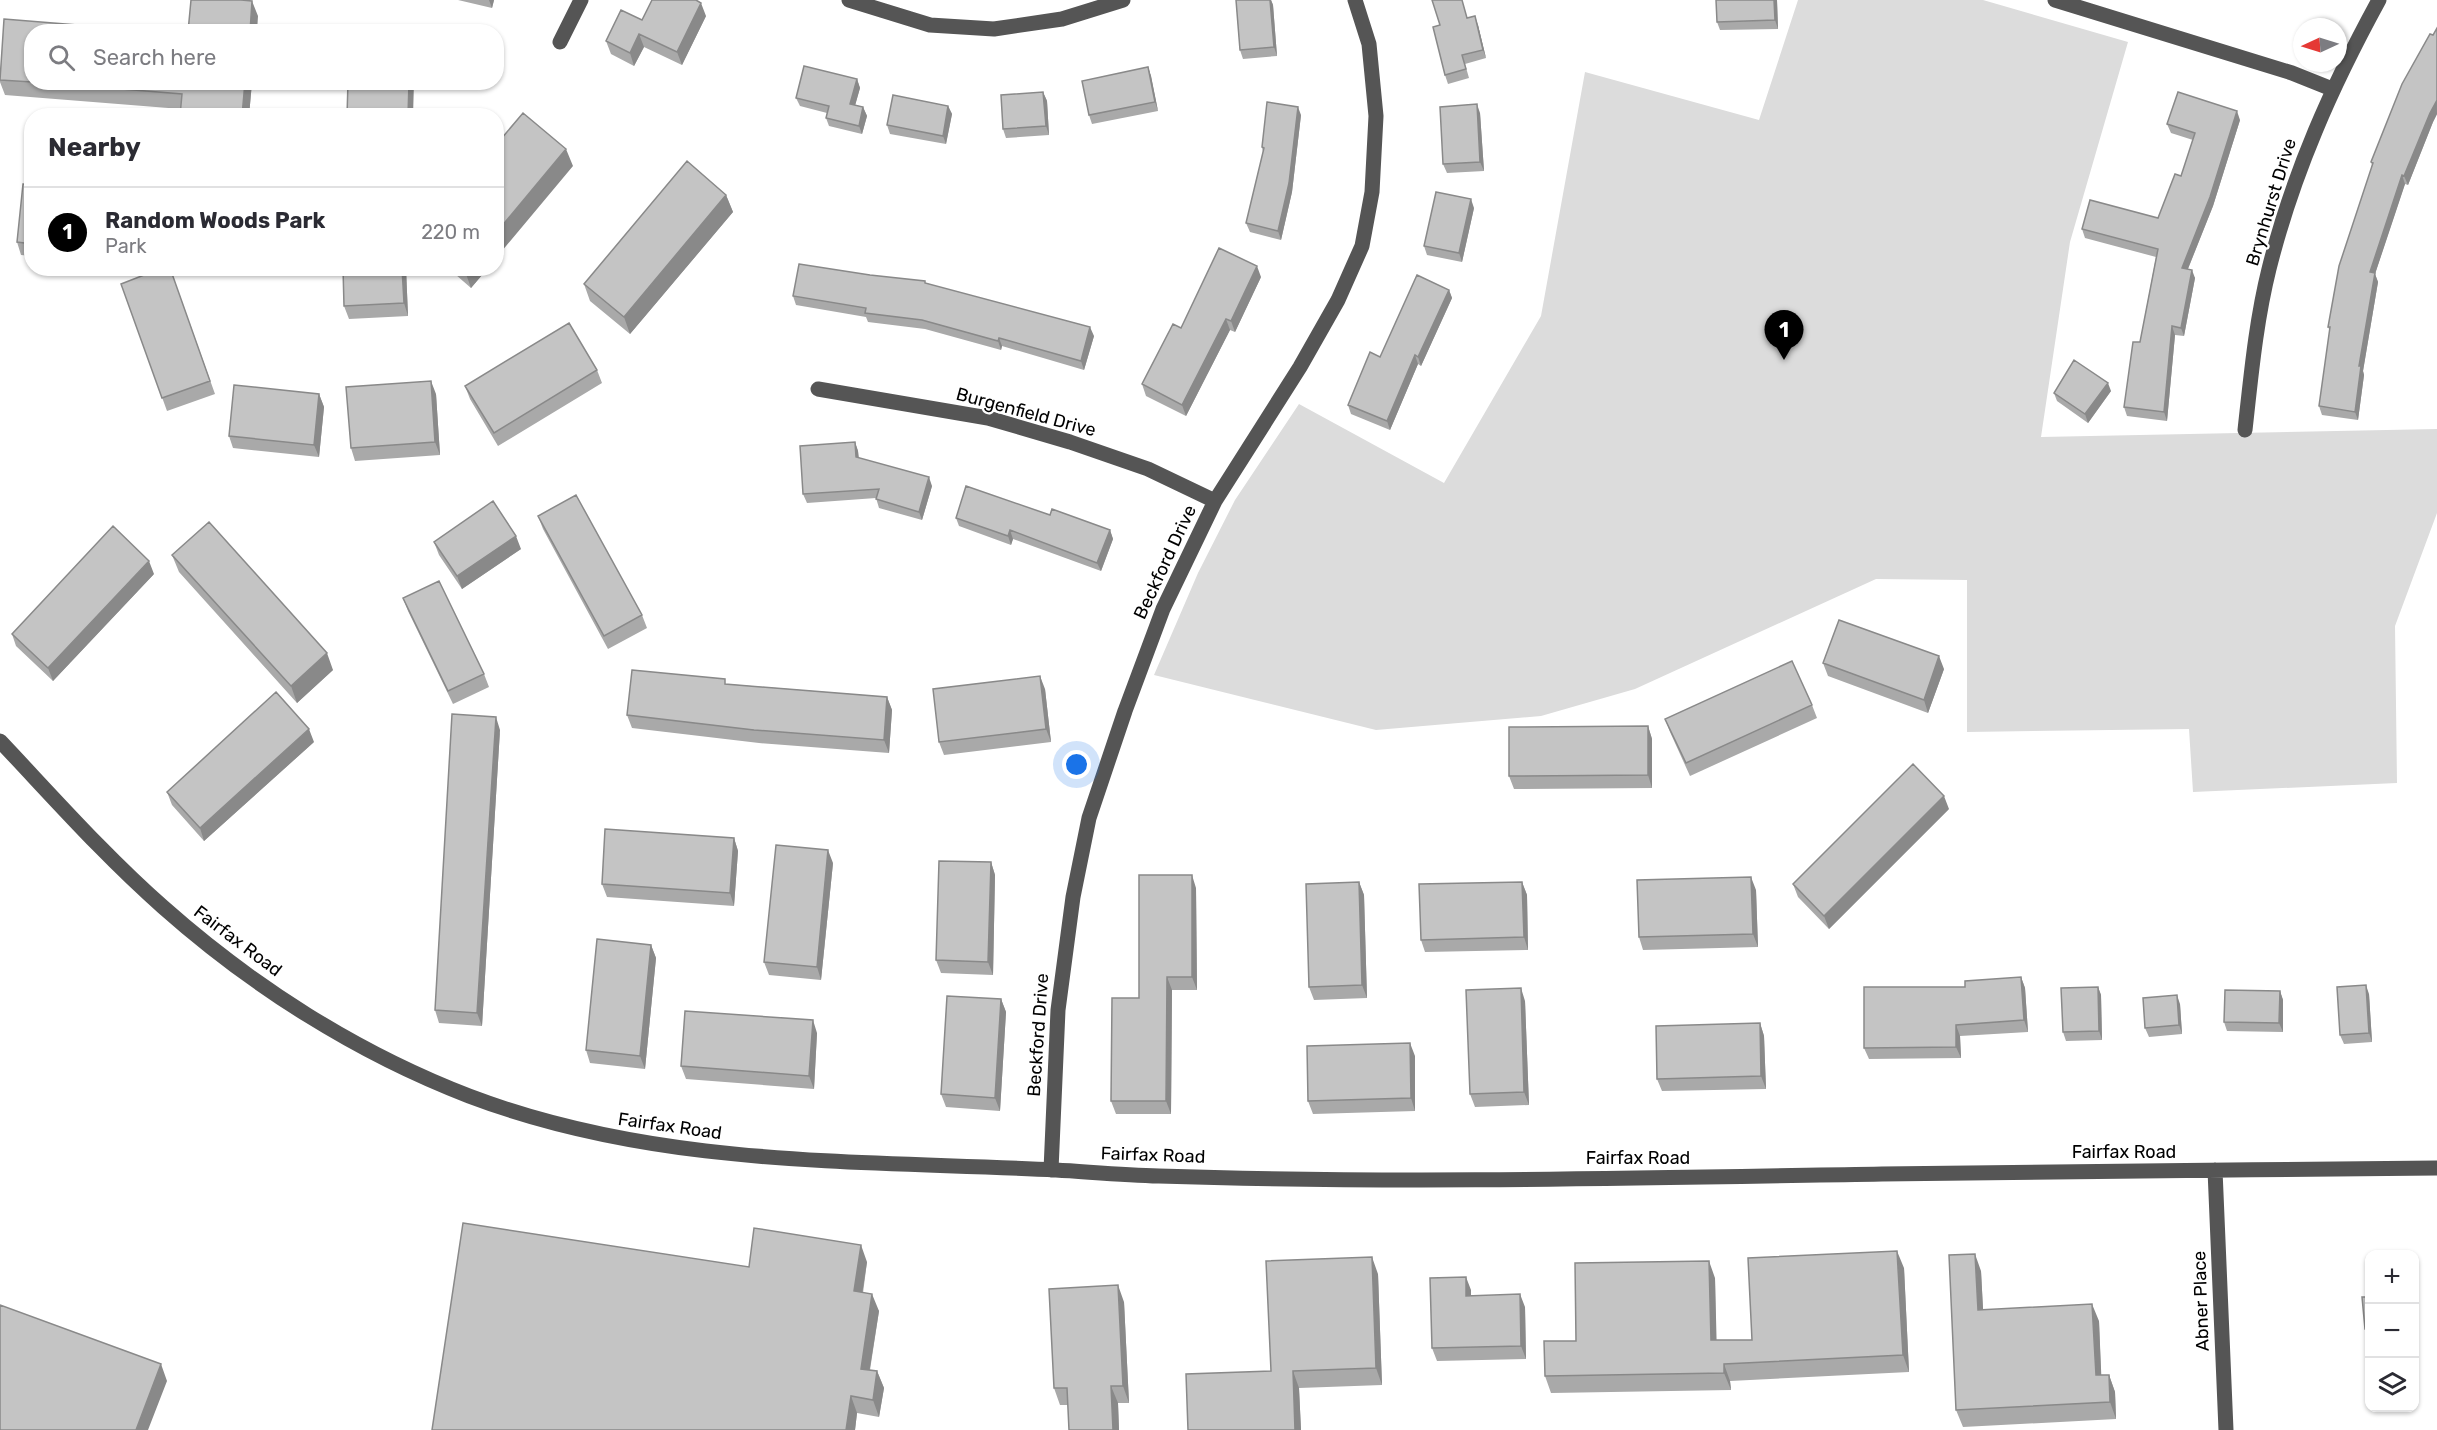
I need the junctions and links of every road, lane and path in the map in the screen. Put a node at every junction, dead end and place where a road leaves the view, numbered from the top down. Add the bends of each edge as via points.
1 (581, 0) edge
2 (849, 0) edge
3 (1123, 0) edge
4 (1355, 0) edge
5 (2055, 0) edge
6 (2379, 0) edge
7 (560, 42) dead end
8 (2332, 89) junction
9 (818, 389) dead end
10 (2245, 430) dead end
11 (1215, 501) junction
12 (0, 741) edge
13 (2437, 1167) edge
14 (1051, 1170) junction
15 (2215, 1170) junction
16 (2226, 1430) edge

1 - 7 street
2 - 3 street via 930,25 994,29 1062,19
4 - 11 street, Beckford Drive via 1369,44 1376,116 1372,192 1362,246 1338,300 1300,367
5 - 8 street
6 - 8 street, Brynhurst Drive
8 - 10 street, Brynhurst Drive via 2298,173 2269,270
9 - 11 street, Burgenfield Drive via 988,418 1148,469
11 - 14 street, Beckford Drive via 1163,609 1089,818 1063,963
12 - 14 street, Fairfax Road via 161,906 239,969 359,1044 470,1096 611,1138 663,1146 791,1159
13 - 15 street, Fairfax Road
14 - 15 street, Fairfax Road via 1378,1180
15 - 16 street, Abner Place

